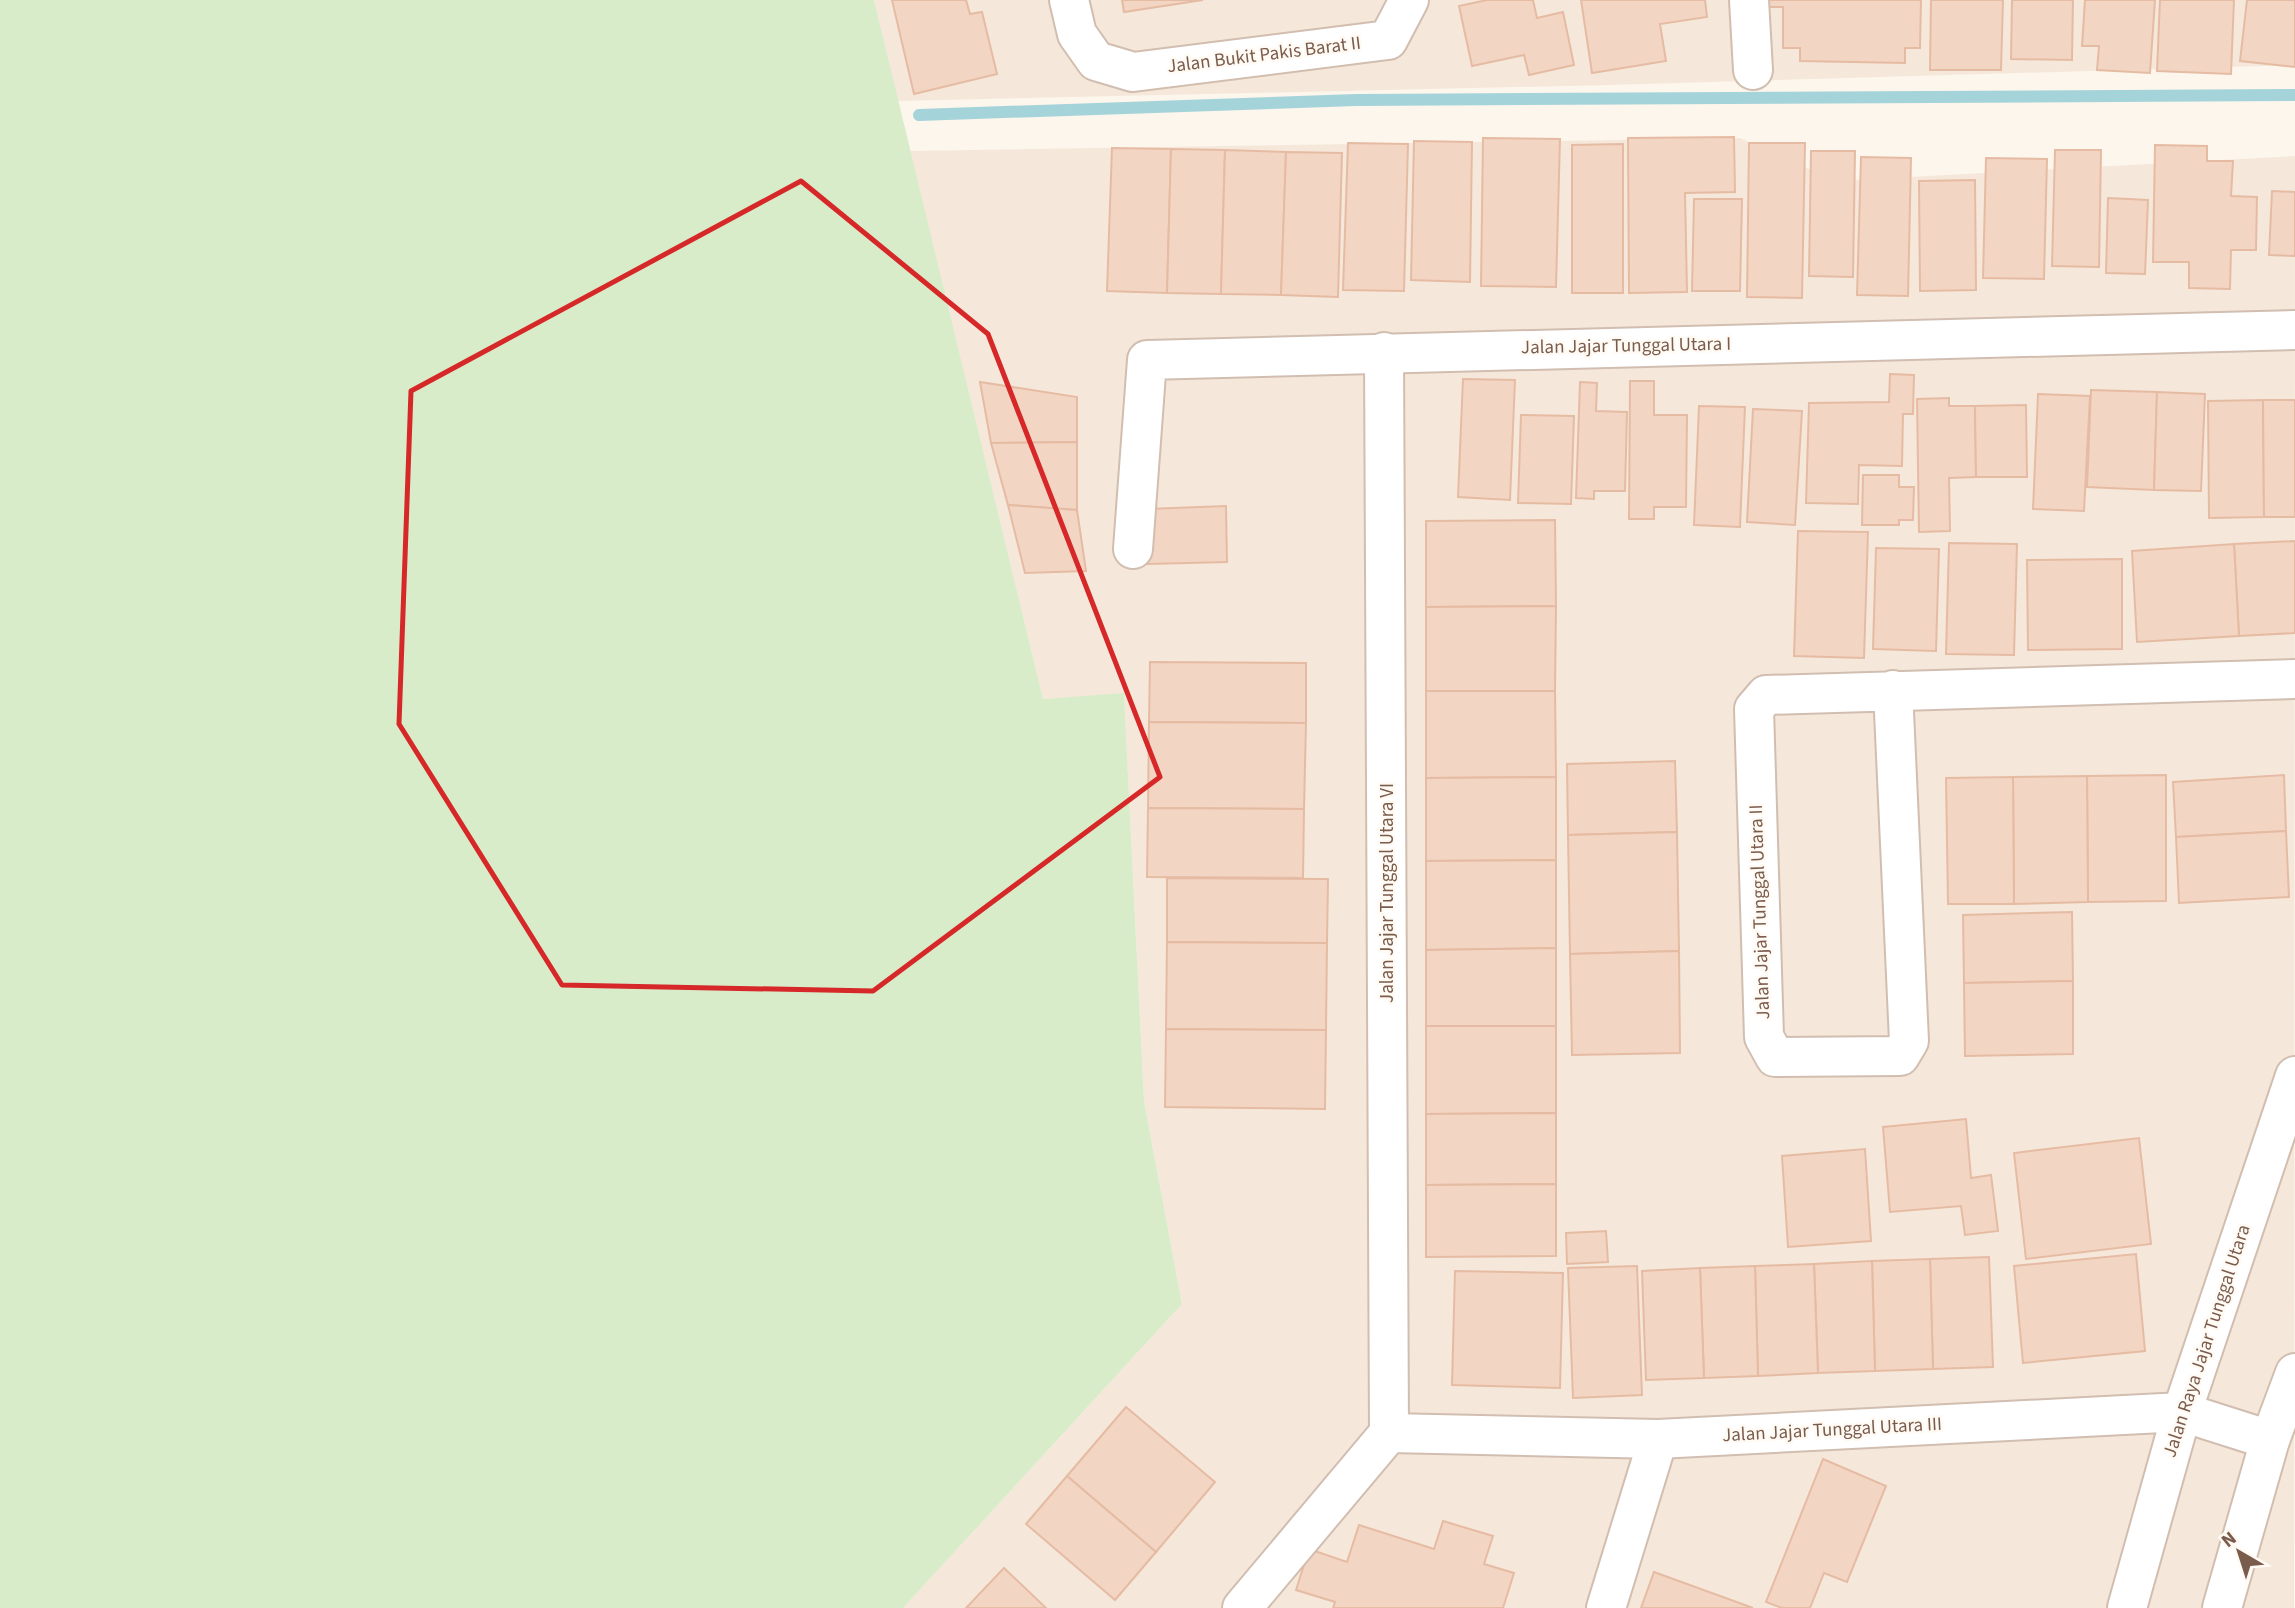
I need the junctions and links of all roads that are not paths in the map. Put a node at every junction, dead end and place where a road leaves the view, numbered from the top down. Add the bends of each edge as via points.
1 (1069, 0) edge
2 (1409, 0) edge
3 (1749, 0) edge
4 (1753, 70) dead end
5 (2295, 330) edge
6 (1384, 352) junction
7 (1133, 549) dead end
8 (2295, 679) edge
9 (1893, 690) junction
10 (2295, 1076) edge
11 (2295, 1373) edge
12 (2182, 1412) junction
13 (1389, 1433) junction
14 (1658, 1439) junction
15 (2270, 1440) junction
16 (1242, 1608) edge
17 (1606, 1608) edge
18 (2127, 1608) edge
19 (2222, 1608) edge

1 - 2 street, Jalan Bukit Pakis Barat II via 1077,34 1096,61 1133,72 1388,40
3 - 4 street
5 - 6 street, Jalan Jajar Tunggal Utara I
6 - 7 street, Jalan Jajar Tunggal Utara I via 1147,360
6 - 13 street, Jalan Jajar Tunggal Utara VI
8 - 9 street, Jalan Jajar Tunggal Utara II
9 - 9 street, Jalan Jajar Tunggal Utara II via 1766,695 1754,709 1764,1037 1775,1057 1900,1056 1909,1041
10 - 12 street, Jalan Raya Jajar Tunggal Utara
11 - 15 street
12 - 14 street, Jalan Jajar Tunggal Utara III
12 - 15 street, Jalan Jajar Tunggal Utara III
12 - 18 street, Jalan Raya Jajar Tunggal Utara
13 - 14 street, Jalan Jajar Tunggal Utara III
13 - 16 street
14 - 17 street
15 - 19 street

